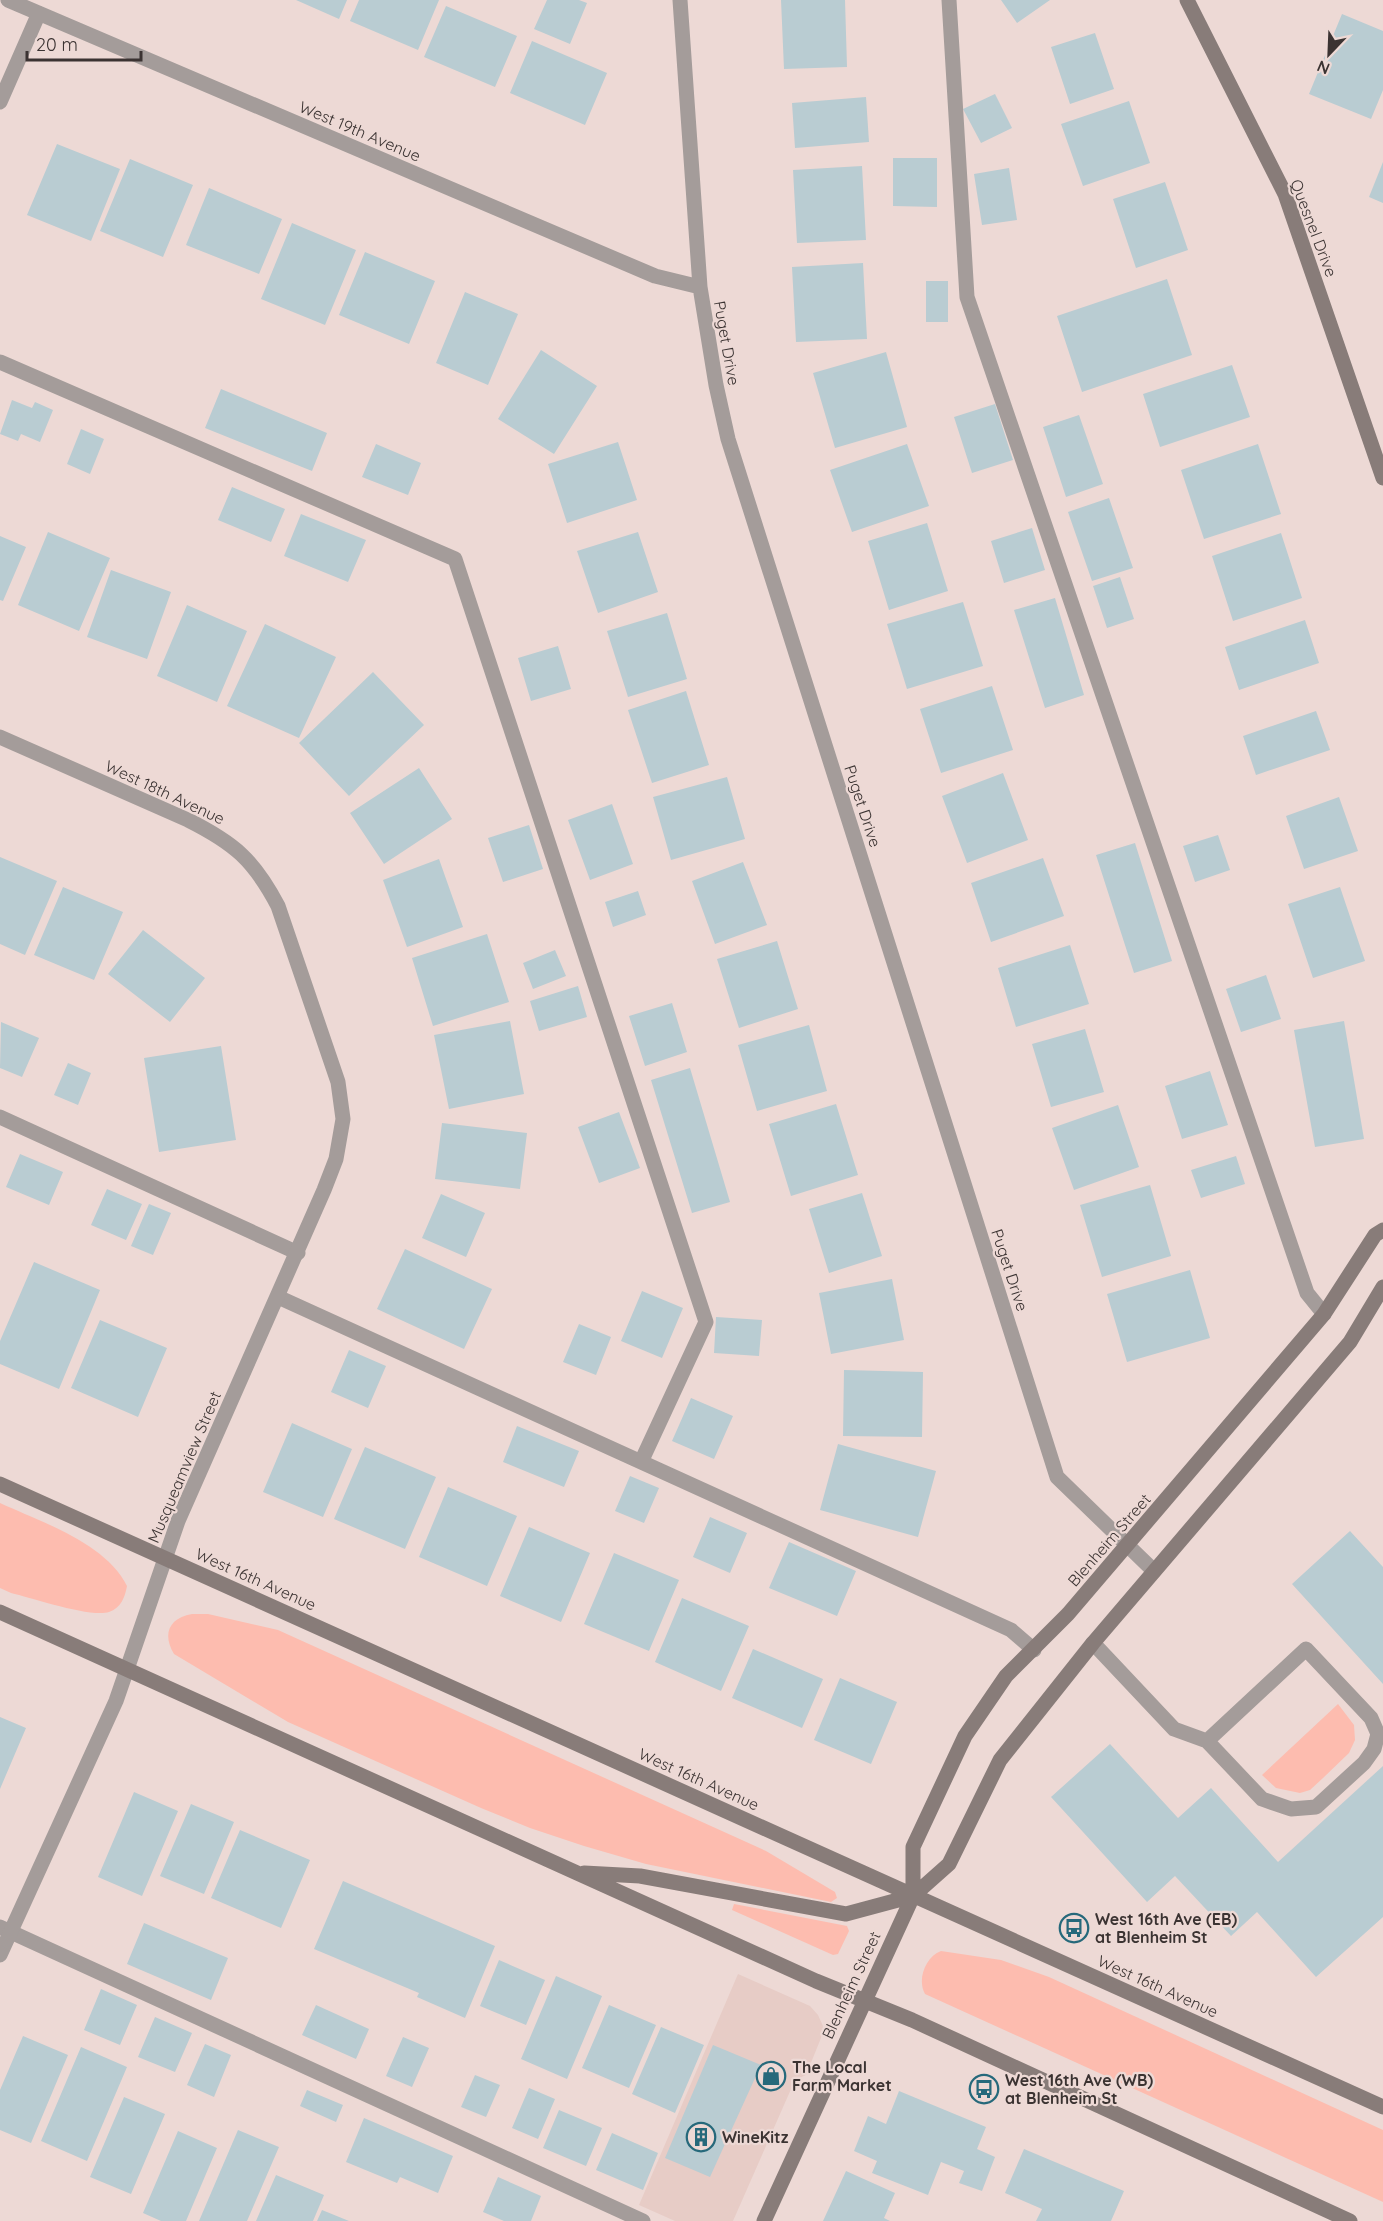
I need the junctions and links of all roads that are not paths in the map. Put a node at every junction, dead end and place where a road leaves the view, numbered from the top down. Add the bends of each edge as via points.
1 (8, 0) edge
2 (681, 0) edge
3 (949, 0) edge
4 (1187, 0) edge
5 (39, 13) junction
6 (0, 102) edge
7 (700, 287) junction
8 (0, 362) edge
9 (1382, 470) edge
10 (0, 737) edge
11 (306, 986) joint
12 (0, 1117) edge
13 (1383, 1230) edge
14 (298, 1253) junction
15 (1383, 1287) edge
16 (278, 1297) junction
17 (1324, 1314) junction
18 (641, 1462) junction
19 (0, 1484) edge
20 (1128, 1546) junction
21 (164, 1558) junction
22 (1154, 1571) junction
23 (0, 1612) edge
24 (1093, 1643) junction
25 (1034, 1650) junction
26 (127, 1670) junction
27 (1207, 1741) junction
28 (575, 1872) junction
29 (913, 1896) junction
30 (5, 1930) edge
31 (0, 1955) edge
32 (864, 2001) junction
33 (1383, 2107) edge
34 (644, 2221) edge
35 (764, 2221) edge
36 (1350, 2221) edge

1 - 5 street, West 19th Avenue
2 - 7 street, Puget Drive
3 - 17 street via 967,297 1307,1293
4 - 9 main road, Quesnel Drive via 1285,194
5 - 6 street
5 - 7 street, West 19th Avenue via 655,276
7 - 20 street, Puget Drive via 728,439 1057,1478
8 - 18 street via 455,559 706,1322
10 - 11 street, West 18th Avenue via 188,820 218,835 244,855 265,880 278,906
11 - 14 street, Musqueamview Street via 338,1082 343,1119 336,1159
12 - 14 street
13 - 17 main road, Blenheim Street via 1375,1235
14 - 16 street, Musqueamview Street
15 - 22 main road, Blenheim Street via 1350,1342
16 - 18 street
16 - 21 street, Musqueamview Street
17 - 20 main road, Blenheim Street
18 - 25 street via 1011,1630
19 - 21 main road, West 16th Avenue
20 - 22 street, Puget Drive
20 - 25 main road, Blenheim Street
21 - 26 street, Musqueamview Street
21 - 29 main road, West 16th Avenue
22 - 24 main road, Blenheim Street
23 - 26 main road
24 - 27 street via 1174,1729
24 - 29 main road, Blenheim Street via 1000,1760 949,1864
25 - 29 main road, Blenheim Street via 1006,1676 965,1736 913,1847
26 - 28 main road
26 - 30 street, Musqueamview Street via 116,1701
27 - 27 street via 1262,1799 1291,1809 1316,1807 1364,1763 1378,1734 1371,1719 1306,1649
28 - 29 main road via 640,1876 846,1914
28 - 32 main road
29 - 32 main road, Blenheim Street
29 - 33 main road, West 16th Avenue
30 - 31 street, Musqueamview Street
30 - 34 street
32 - 35 main road, Blenheim Street
32 - 36 main road

